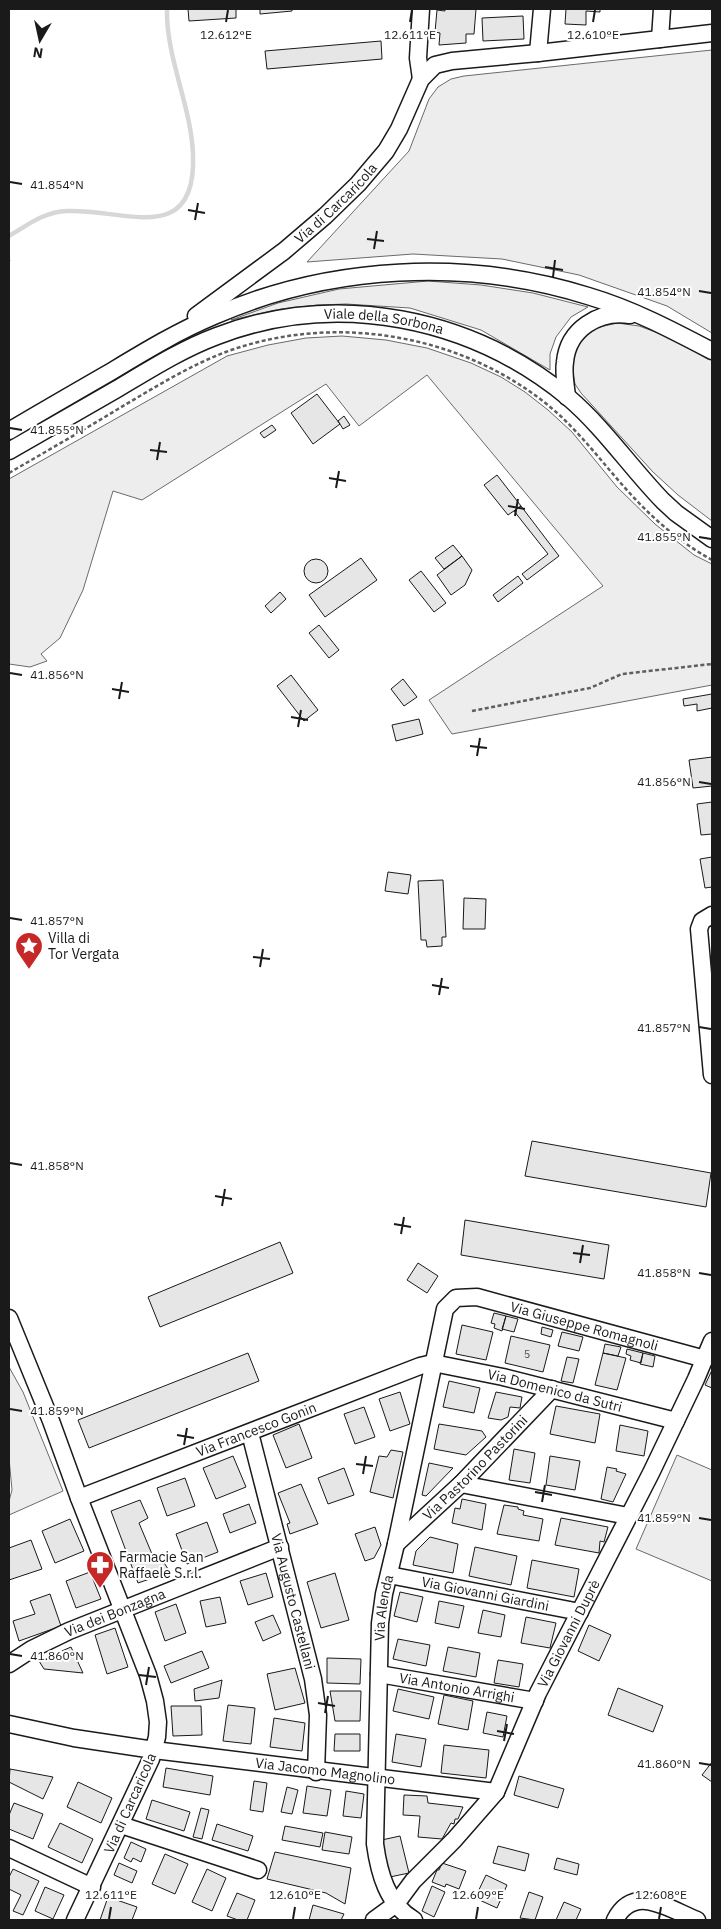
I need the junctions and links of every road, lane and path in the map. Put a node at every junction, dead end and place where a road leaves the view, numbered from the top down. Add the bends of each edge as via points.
1 (421, 9) edge
2 (542, 9) edge
3 (662, 9) edge
4 (712, 33) edge
5 (660, 39) junction
6 (538, 54) junction
7 (421, 78) junction
8 (647, 318) junction
9 (162, 342) junction
10 (712, 351) edge
11 (567, 397) junction
12 (9, 431) edge
13 (9, 451) edge
14 (9, 473) edge
15 (712, 539) edge
16 (712, 560) edge
17 (712, 664) edge
18 (472, 711) dead end
19 (709, 916) edge
20 (709, 1004) edge
21 (712, 1075) edge
22 (463, 1296) joint
23 (11, 1328) edge
24 (712, 1341) edge
25 (705, 1359) junction
26 (433, 1363) junction
27 (552, 1389) junction
28 (676, 1421) junction
29 (250, 1432) junction
30 (461, 1484) junction
31 (79, 1498) junction
32 (628, 1516) junction
33 (396, 1544) junction
34 (280, 1547) junction
35 (388, 1575) junction
36 (123, 1610) junction
37 (580, 1612) junction
38 (9, 1664) edge
39 (379, 1674) junction
40 (535, 1701) junction
41 (9, 1724) edge
42 (154, 1750) junction
43 (316, 1772) junction
44 (376, 1778) junction
45 (496, 1792) junction
46 (121, 1825) junction
47 (9, 1848) edge
48 (258, 1870) dead end
49 (92, 1887) junction
50 (396, 1904) junction
51 (76, 1920) edge
52 (374, 1920) edge
53 (414, 1920) edge
54 (615, 1920) edge
55 (697, 1920) edge

1 - 7 street via 418,58
2 - 6 street
3 - 5 street
4 - 5 street
5 - 6 street
6 - 7 street via 444,62 432,67
7 - 9 street, Via di Carcaricola via 393,140 368,174 284,251
8 - 9 street via 549,285 506,277 404,272 347,278 274,294 214,316
8 - 10 street
8 - 11 street via 605,315 579,331 566,354
9 - 12 street
11 - 13 street, Viale della Sorbona via 522,364 453,332 372,314 301,315 238,329 192,347
11 - 15 street, Viale della Sorbona via 663,501
14 - 16 path via 144,393 223,353 295,335 369,333 454,352 525,388 572,426 658,521
17 - 18 path via 622,674 590,688
19 - 20 street via 700,923 699,929
20 - 21 street
22 - 25 street, Via Giuseppe Romagnoli via 477,1297
22 - 26 street, Via Alenda via 451,1301 443,1313
23 - 31 street, Via di Carcaricola
24 - 25 street, Via Giovanni Duprè
25 - 28 street, Via Giovanni Duprè
26 - 27 street, Via Domenico da Sutri
26 - 29 street, Via Francesco Gonin
26 - 33 street, Via Alenda
27 - 28 street, Via Domenico da Sutri
27 - 30 street, Via Pastorino Pastorini
28 - 32 street, Via Giovanni Duprè
29 - 31 street, Via Francesco Gonin
29 - 34 street, Via Augusto Castellani
30 - 32 street
30 - 33 street, Via Pastorino Pastorini
31 - 36 street, Via di Carcaricola
32 - 37 street, Via Giovanni Duprè
33 - 35 street, Via Alenda
34 - 36 street, Via dei Bonzagna
34 - 43 street, Via Augusto Castellani via 314,1686 318,1724
35 - 37 street, Via Giovanni Giardini
35 - 39 street, Via Alenda via 381,1611
36 - 38 street, Via dei Bonzagna via 55,1637
36 - 42 street, Via di Carcaricola via 142,1655 155,1701 158,1730
37 - 40 street, Via Giovanni Duprè
39 - 40 street, Via Antonio Arrighi
39 - 44 street, Via Alenda
40 - 45 street, Via Giovanni Duprè
41 - 42 street, Via Jacomo Magnolino
42 - 43 street, Via Jacomo Magnolino
42 - 46 street, Via di Carcaricola
43 - 44 street, Via Jacomo Magnolino
44 - 45 street, Via Jacomo Magnolino
44 - 50 street, Via Alenda via 376,1854 381,1875
45 - 50 street, Via Giovanni Duprè
46 - 48 street
46 - 49 street, Via di Carcaricola
47 - 49 street
49 - 51 street, Via di Carcaricola
50 - 52 street
50 - 53 street
54 - 55 street via 622,1908 634,1901 653,1902

